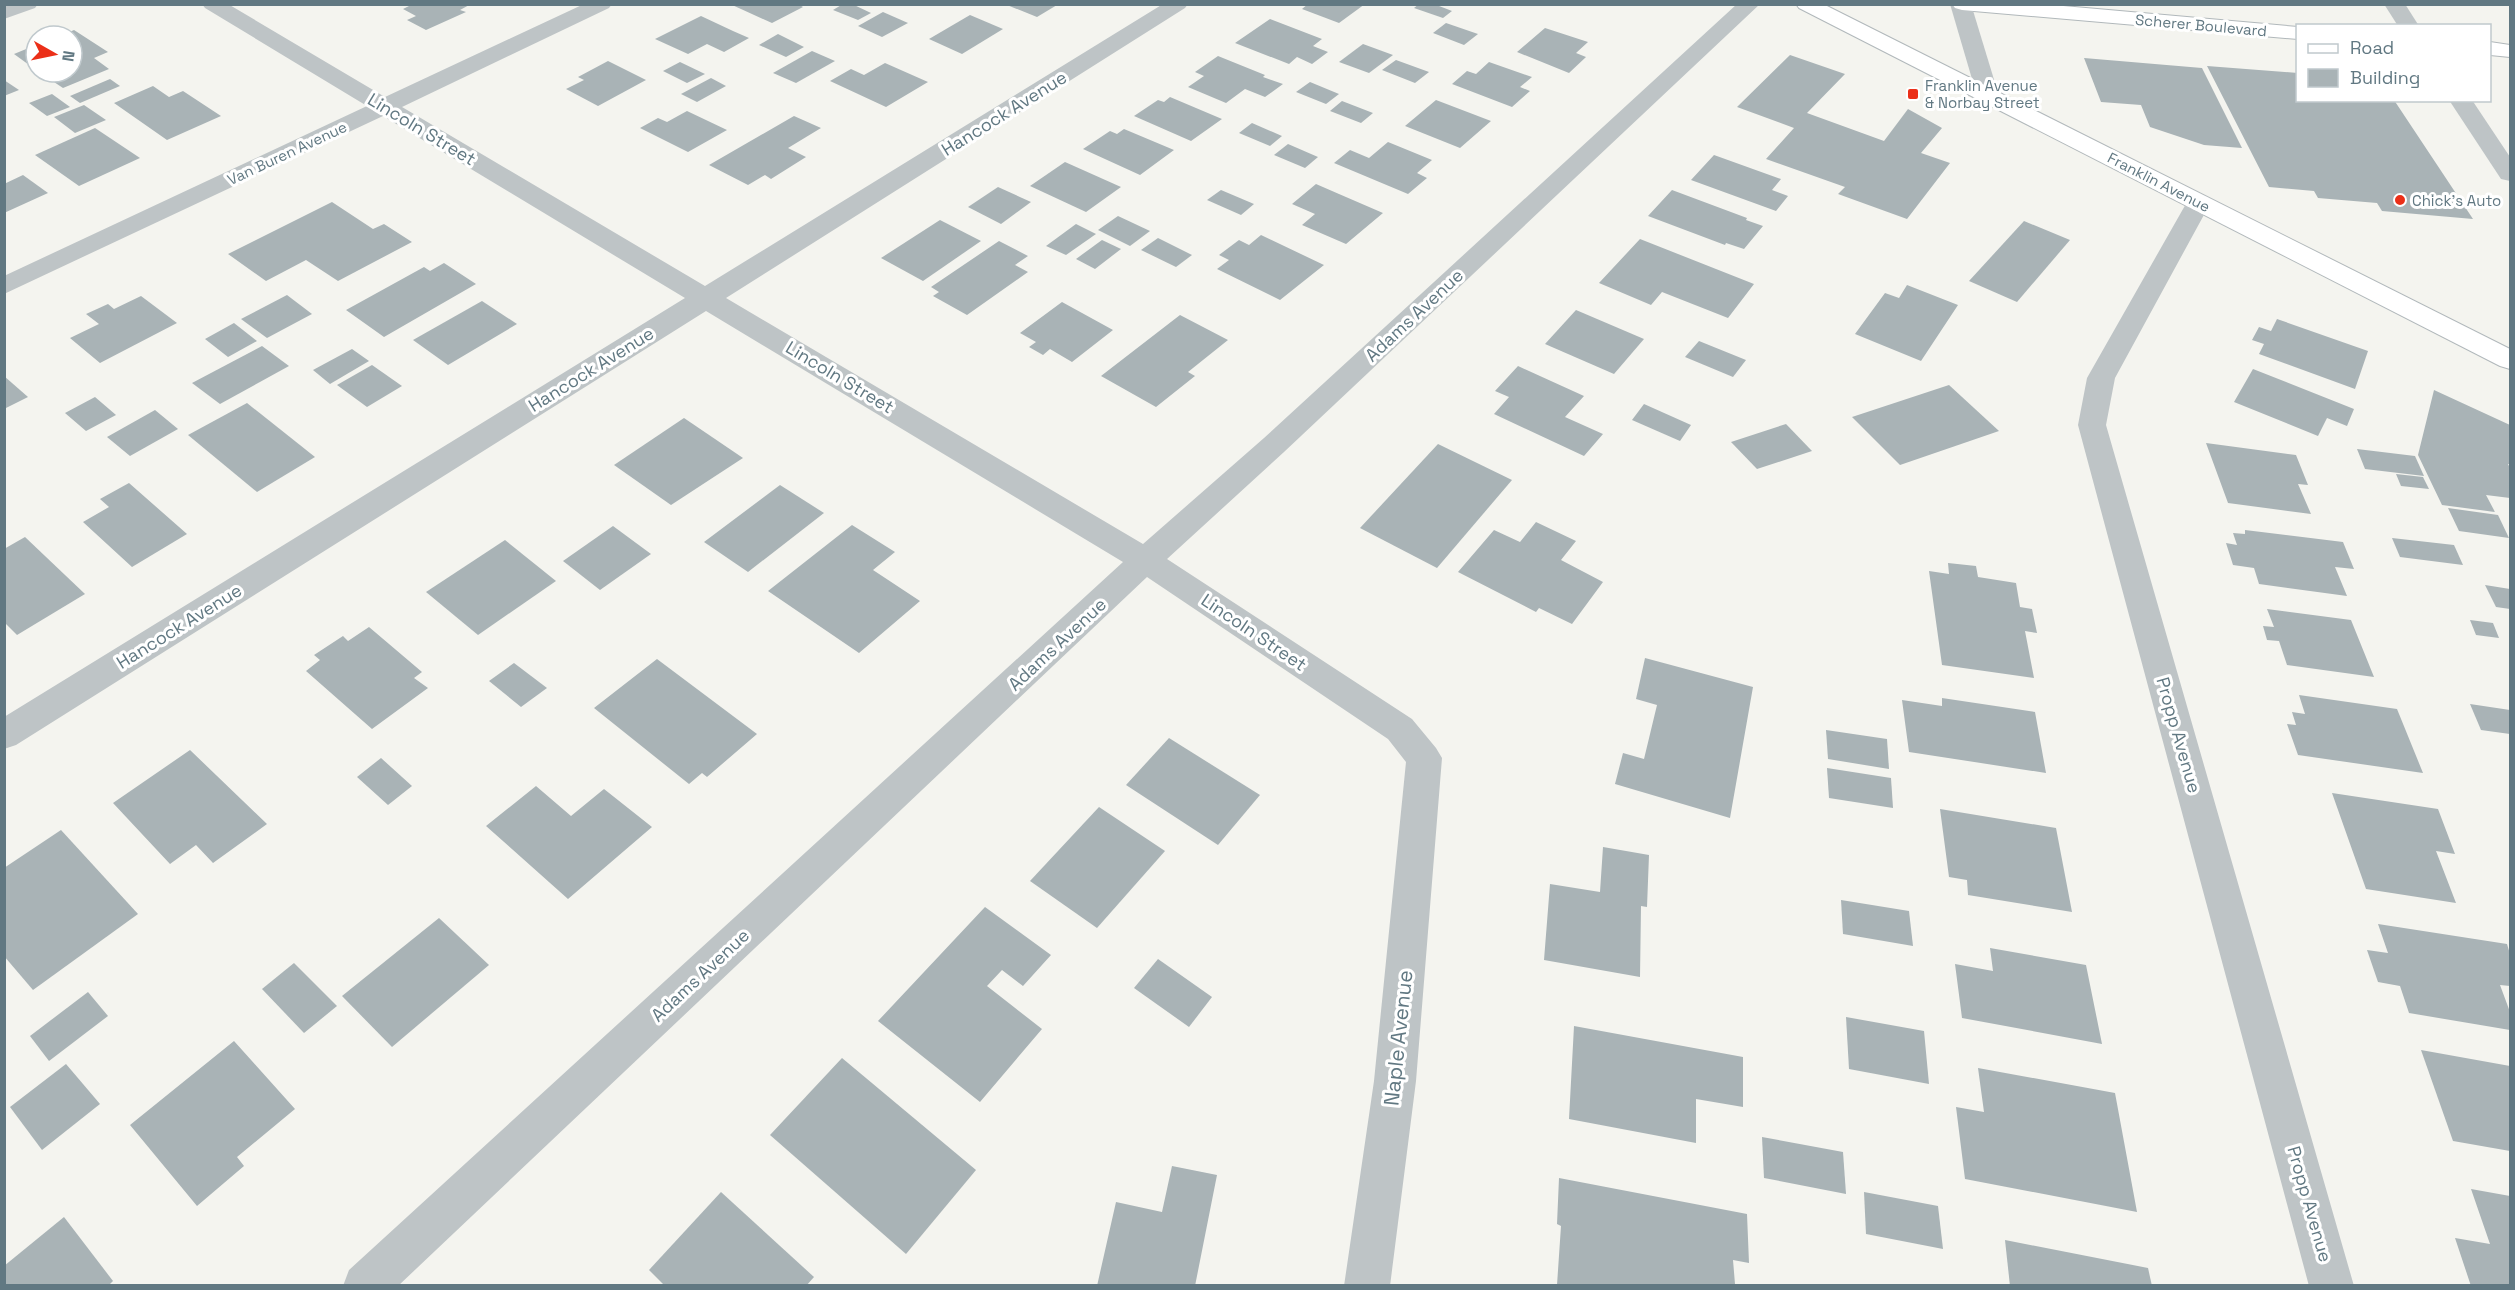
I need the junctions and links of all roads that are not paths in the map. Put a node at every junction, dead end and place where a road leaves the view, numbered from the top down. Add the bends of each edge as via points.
1 (28, 4) edge
2 (212, 4) edge
3 (602, 4) edge
4 (1178, 4) edge
5 (1750, 4) edge
6 (1806, 4) edge
7 (1961, 4) edge
8 (2394, 4) edge
9 (4, 13) edge
10 (2408, 24) edge
11 (2296, 33) edge
12 (2491, 49) edge
13 (2511, 51) edge
14 (1988, 96) junction
15 (2461, 102) edge
16 (384, 107) junction
17 (2511, 174) edge
18 (2199, 202) junction
19 (4, 286) edge
20 (706, 297) junction
21 (2511, 360) edge
22 (1145, 560) junction
23 (4, 735) edge
24 (1421, 789) joint
25 (365, 1286) edge
26 (1367, 1286) edge
27 (2332, 1286) edge

1 - 9 street
2 - 16 street, Lincoln Street
3 - 16 street, Van Buren Avenue
4 - 20 street, Hancock Avenue
5 - 22 street, Adams Avenue
6 - 14 main road, Franklin Avenue
7 - 11 main road, Scherer Boulevard
7 - 14 street
8 - 10 street
12 - 13 main road
14 - 18 main road, Franklin Avenue
15 - 17 street
16 - 19 street, Van Buren Avenue
16 - 20 street, Lincoln Street
18 - 21 main road, Franklin Avenue
18 - 27 street, Propp Avenue via 2101,378 2092,425
20 - 22 street, Lincoln Street
20 - 23 street, Hancock Avenue
22 - 24 street, Lincoln Street via 1400,729 1424,758
22 - 25 street, Adams Avenue
24 - 26 street, Naple Avenue via 1395,1081

